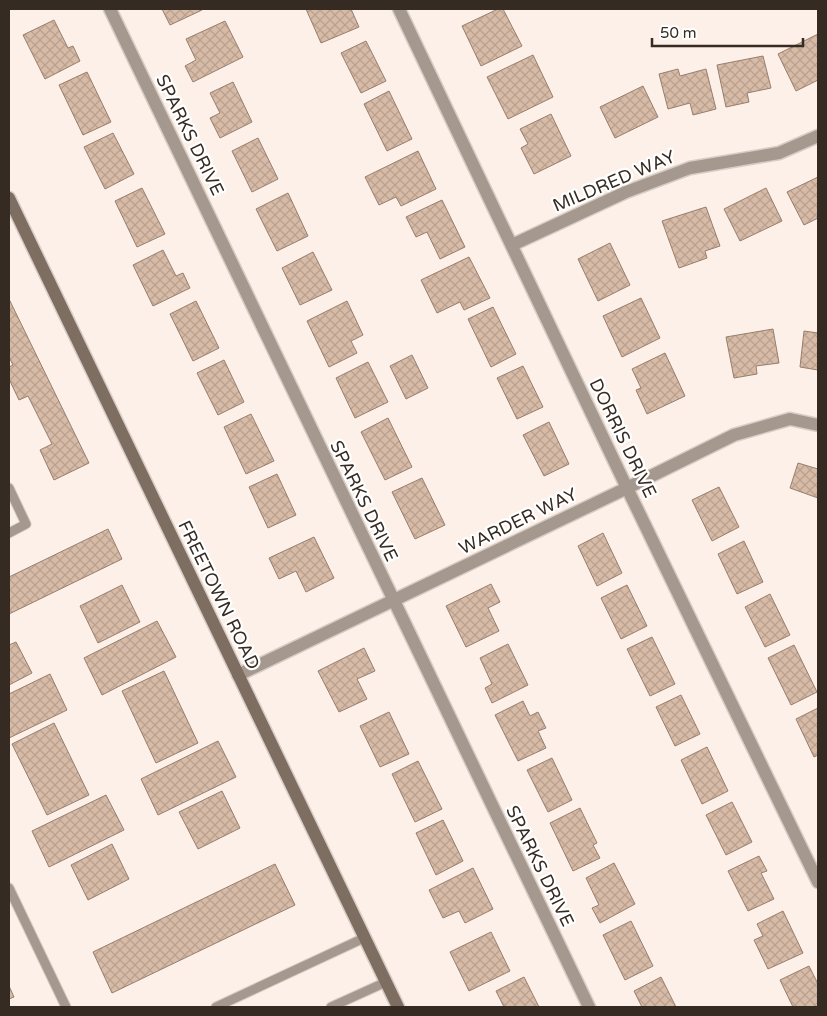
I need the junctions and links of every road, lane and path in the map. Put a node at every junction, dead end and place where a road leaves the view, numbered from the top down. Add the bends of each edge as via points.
1 (110, 9) edge
2 (398, 9) edge
3 (818, 136) edge
4 (11, 206) edge
5 (512, 245) junction
6 (818, 425) edge
7 (9, 488) edge
8 (627, 488) junction
9 (9, 533) edge
10 (393, 600) junction
11 (238, 675) junction
12 (818, 882) edge
13 (9, 888) edge
14 (364, 938) junction
15 (386, 982) junction
16 (66, 1007) edge
17 (216, 1007) edge
18 (331, 1007) edge
19 (398, 1007) edge
20 (589, 1007) edge

1 - 10 street, SPARKS DRIVE
2 - 5 street, DORRIS DRIVE
3 - 5 street, MILDRED WAY via 780,153 690,168 626,192
4 - 11 street, FREETOWN ROAD
5 - 8 street, DORRIS DRIVE
6 - 8 street, WARDER WAY via 790,419 734,435
7 - 9 lane via 26,524
8 - 10 street, WARDER WAY
8 - 12 street, DORRIS DRIVE
10 - 11 street, WARDER WAY
10 - 20 street, SPARKS DRIVE
11 - 14 street, FREETOWN ROAD
13 - 16 lane
14 - 15 street, FREETOWN ROAD
14 - 17 lane
15 - 18 lane
15 - 19 street, FREETOWN ROAD

